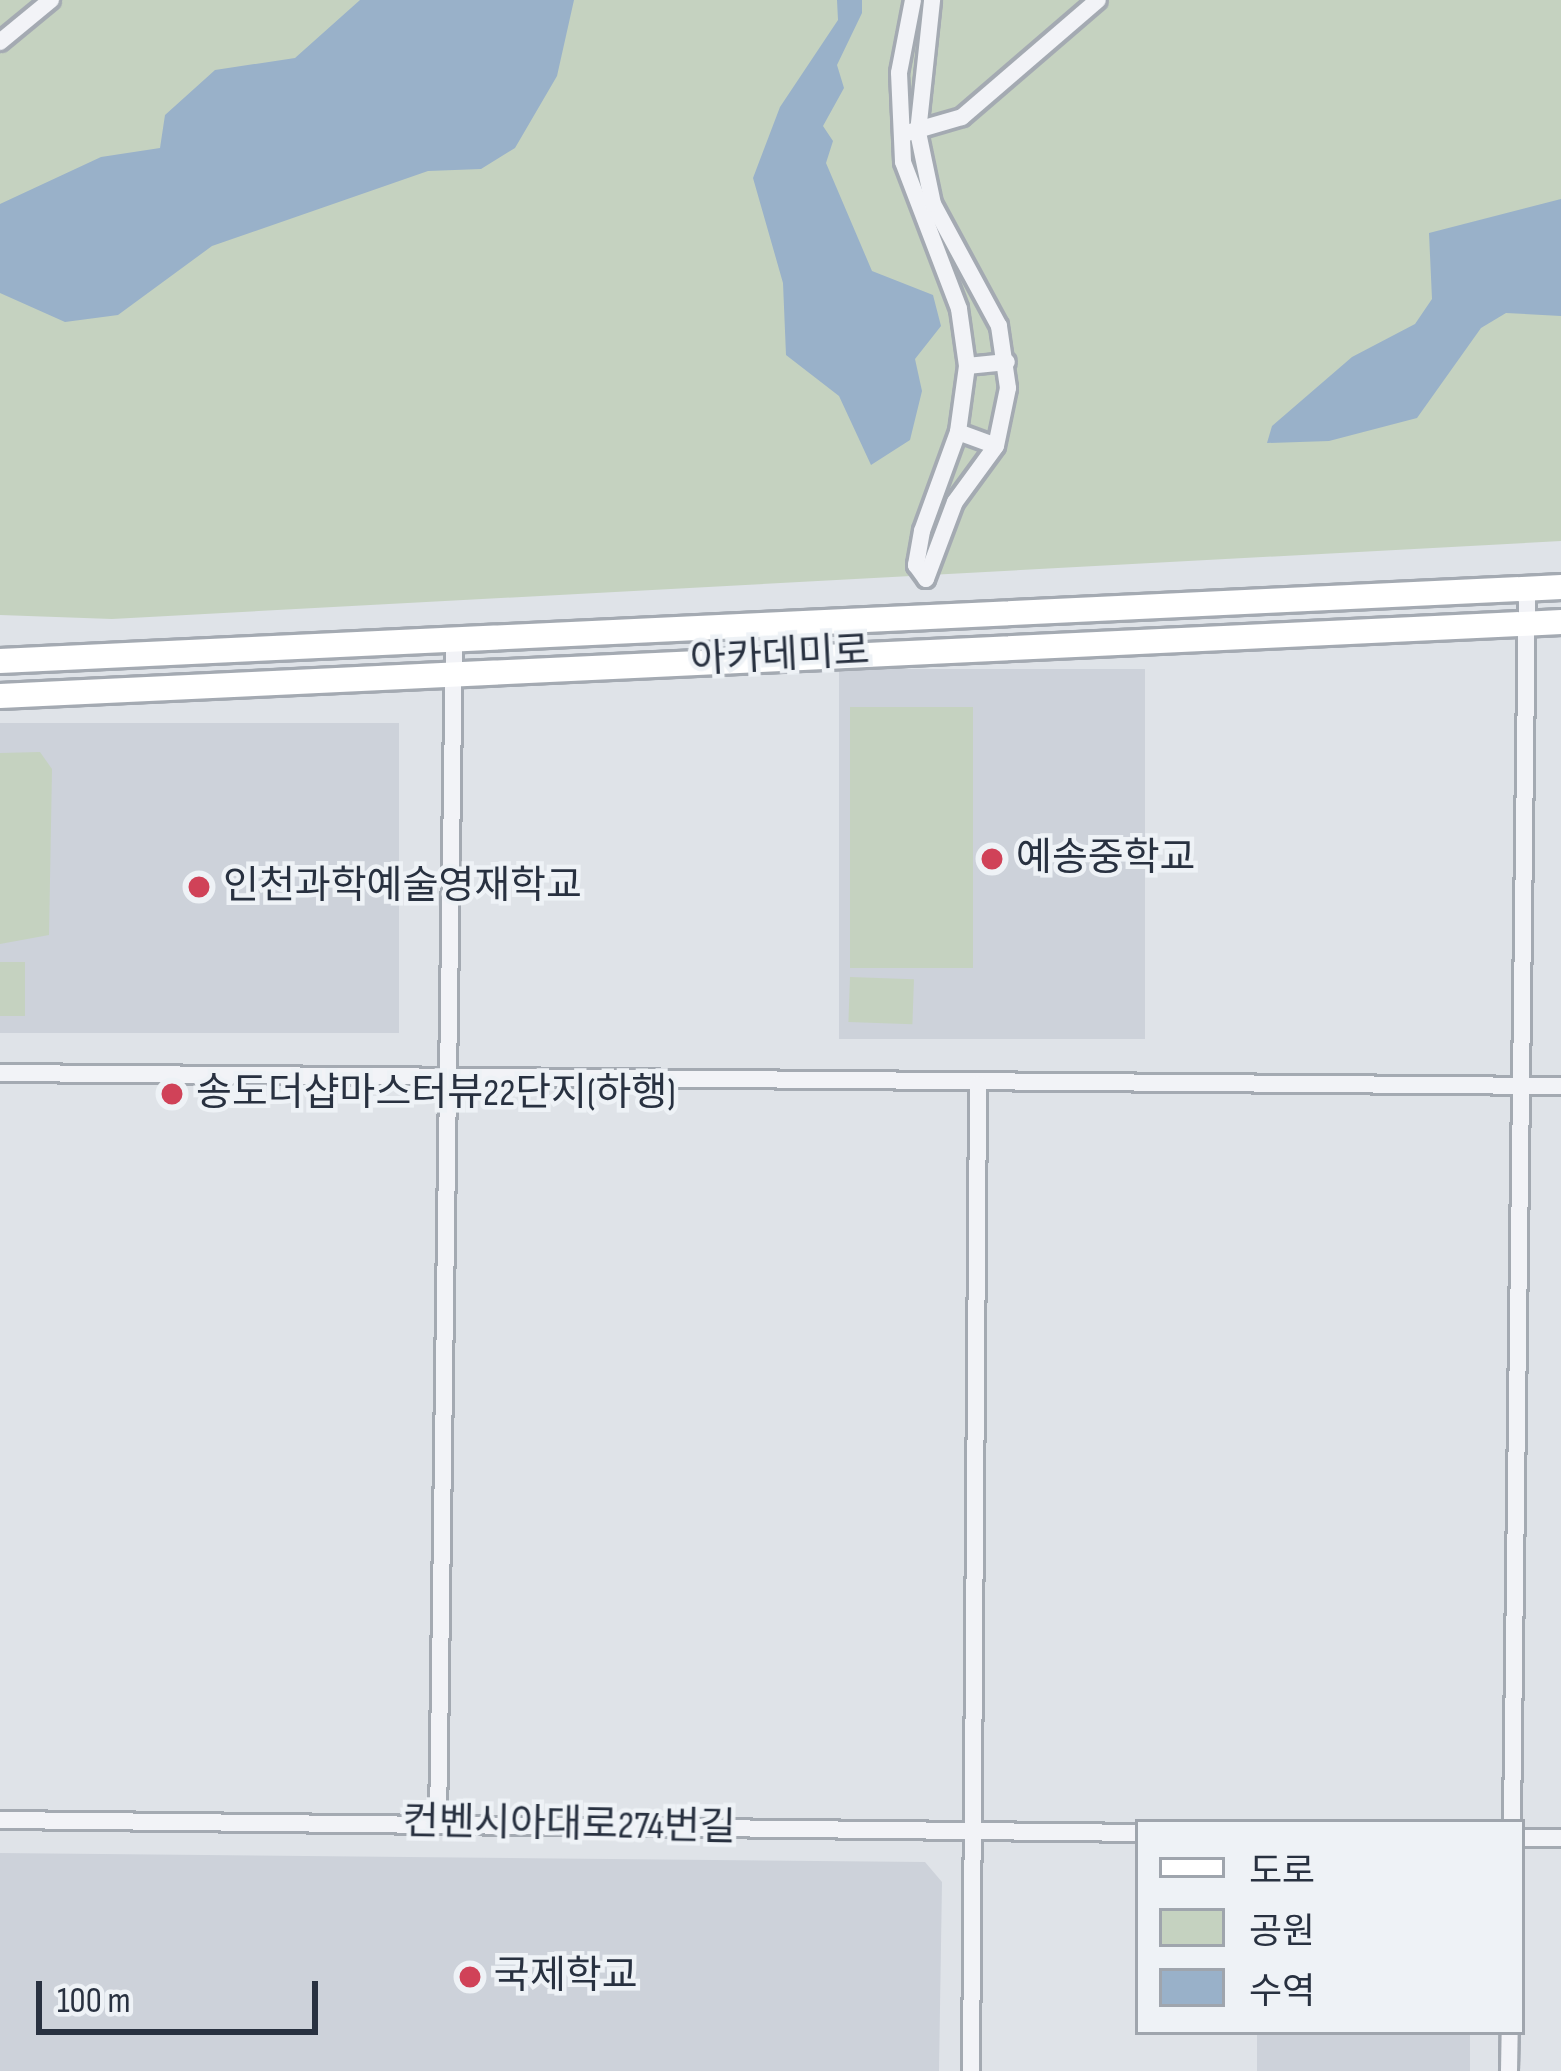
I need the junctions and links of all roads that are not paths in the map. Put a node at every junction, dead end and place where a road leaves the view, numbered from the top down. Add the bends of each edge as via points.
1 (51, 0) edge
2 (913, 0) edge
3 (932, 0) edge
4 (1098, 0) edge
5 (0, 42) edge
6 (909, 133) junction
7 (1007, 362) junction
8 (967, 366) junction
9 (958, 432) junction
10 (996, 446) junction
11 (1561, 587) edge
12 (1527, 589) junction
13 (1561, 622) edge
14 (1527, 623) junction
15 (454, 636) junction
16 (0, 661) edge
17 (453, 676) junction
18 (0, 696) edge
19 (0, 1073) edge
20 (448, 1079) junction
21 (978, 1084) junction
22 (1517, 1086) junction
23 (1561, 1086) edge
24 (1512, 1819) edge
25 (0, 1820) edge
26 (438, 1825) junction
27 (976, 1831) junction
28 (1135, 1833) edge
29 (1525, 1838) edge
30 (1561, 1838) edge
31 (1510, 2035) edge
32 (971, 2071) edge
33 (1509, 2071) edge

1 - 5 street
2 - 6 street
3 - 6 street
4 - 6 street via 986,101
6 - 7 street
6 - 8 street
7 - 8 street
7 - 10 street
8 - 9 street
9 - 10 street
9 - 10 street via 922,531 916,565 926,580 955,502
11 - 12 main road, 아카데미로
12 - 14 street
12 - 15 main road, 아카데미로
13 - 14 main road, 아카데미로
14 - 17 main road, 아카데미로
14 - 22 street
15 - 16 main road, 아카데미로
15 - 17 street
17 - 18 main road, 아카데미로
17 - 20 street
19 - 20 street
20 - 21 street
20 - 26 street
21 - 22 street
21 - 27 street
22 - 23 street
22 - 24 street
25 - 26 street, 컨벤시아대로274번길
26 - 27 street, 컨벤시아대로274번길
27 - 28 street, 컨벤시아대로274번길
27 - 32 street
29 - 30 street
31 - 33 street

